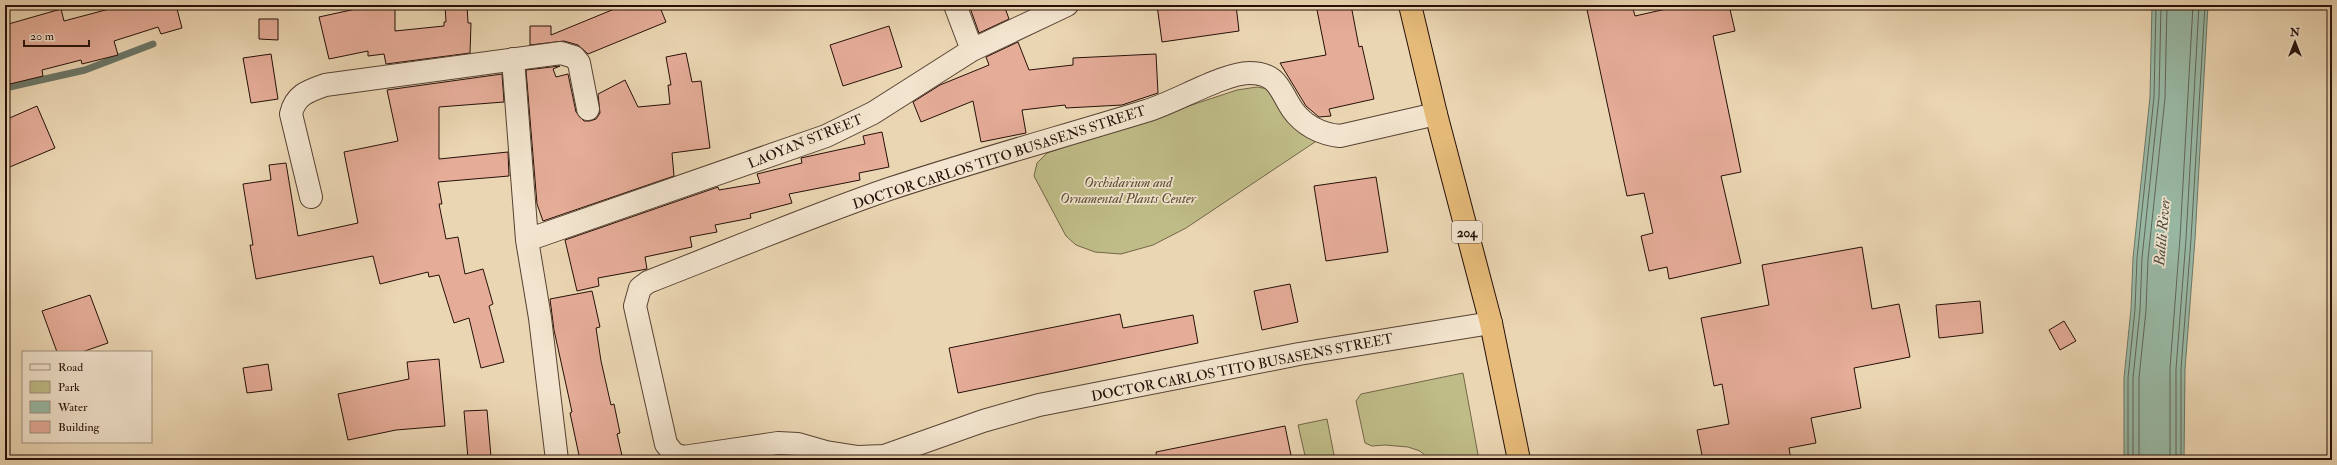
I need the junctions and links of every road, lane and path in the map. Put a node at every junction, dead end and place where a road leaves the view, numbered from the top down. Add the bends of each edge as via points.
1 (955, 5) edge
2 (1067, 5) edge
3 (1410, 5) edge
4 (972, 50) junction
5 (513, 59) junction
6 (588, 109) dead end
7 (1436, 114) junction
8 (311, 197) dead end
9 (527, 240) junction
10 (1491, 323) junction
11 (557, 460) edge
12 (1519, 460) edge

1 - 4 street
2 - 4 street, LAOYAN STREET
3 - 7 highway, 204
4 - 9 street, LAOYAN STREET via 873,113 826,136
5 - 6 street via 561,53 574,57 579,63
5 - 8 street via 325,85 298,97 293,104 292,114
5 - 9 street
7 - 10 highway, 204
7 - 10 street, DOCTOR CARLOS TITO BUSASENS STREET via 1340,136 1325,134 1311,126 1293,109 1275,80 1248,73 1226,78 1164,106 888,190 648,282 636,295 635,306 666,444 674,454 683,457 778,443 798,444 858,457 884,456 983,421 1039,405 1299,354
9 - 11 street via 541,325
10 - 12 highway, 204

